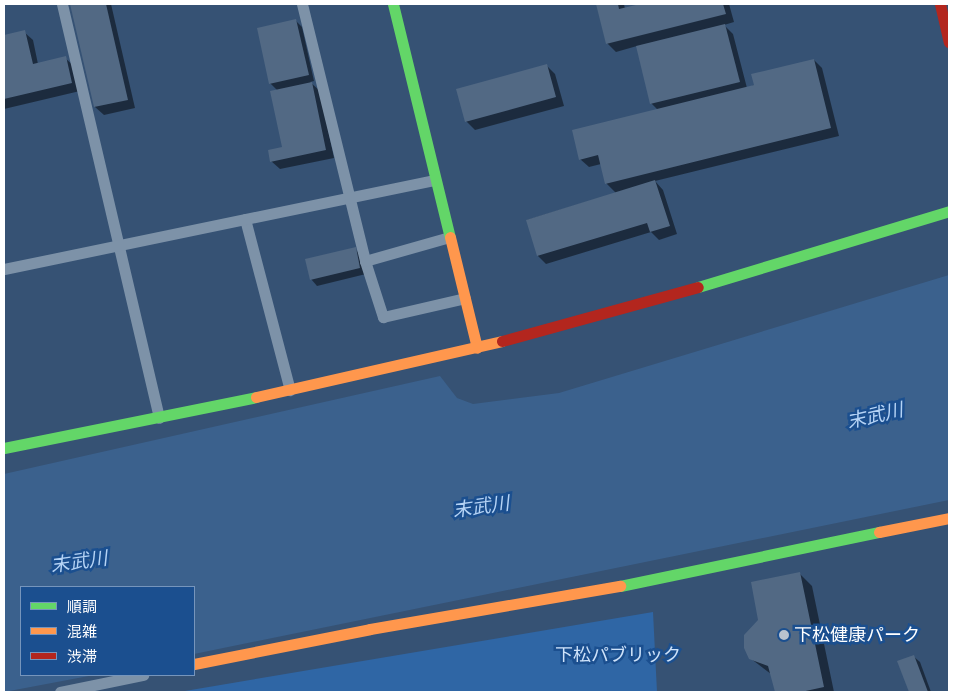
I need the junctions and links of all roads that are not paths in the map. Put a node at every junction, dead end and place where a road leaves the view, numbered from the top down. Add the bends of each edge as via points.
1 (62, 4) edge
2 (302, 4) edge
3 (392, 4) edge
4 (940, 4) edge
5 (949, 42) edge
6 (435, 180) junction
7 (350, 197) junction
8 (949, 211) edge
9 (244, 219) junction
10 (449, 237) junction
11 (119, 244) junction
12 (365, 261) junction
13 (4, 268) edge
14 (465, 298) junction
15 (477, 348) junction
16 (290, 390) junction
17 (159, 418) junction
18 (4, 448) edge
19 (949, 518) edge
20 (195, 664) edge
21 (138, 676) edge
22 (60, 692) edge

1 - 11 street
2 - 7 street
3 - 6 street
4 - 5 street
6 - 7 street
6 - 10 street
7 - 9 street
7 - 12 street
8 - 15 street via 748,273
9 - 11 street
9 - 16 street
10 - 12 street
10 - 14 street
11 - 13 street
11 - 17 street
12 - 14 street via 383,317
14 - 15 street
15 - 16 street
16 - 17 street
17 - 18 street
19 - 20 street via 568,597 370,629
21 - 22 street

